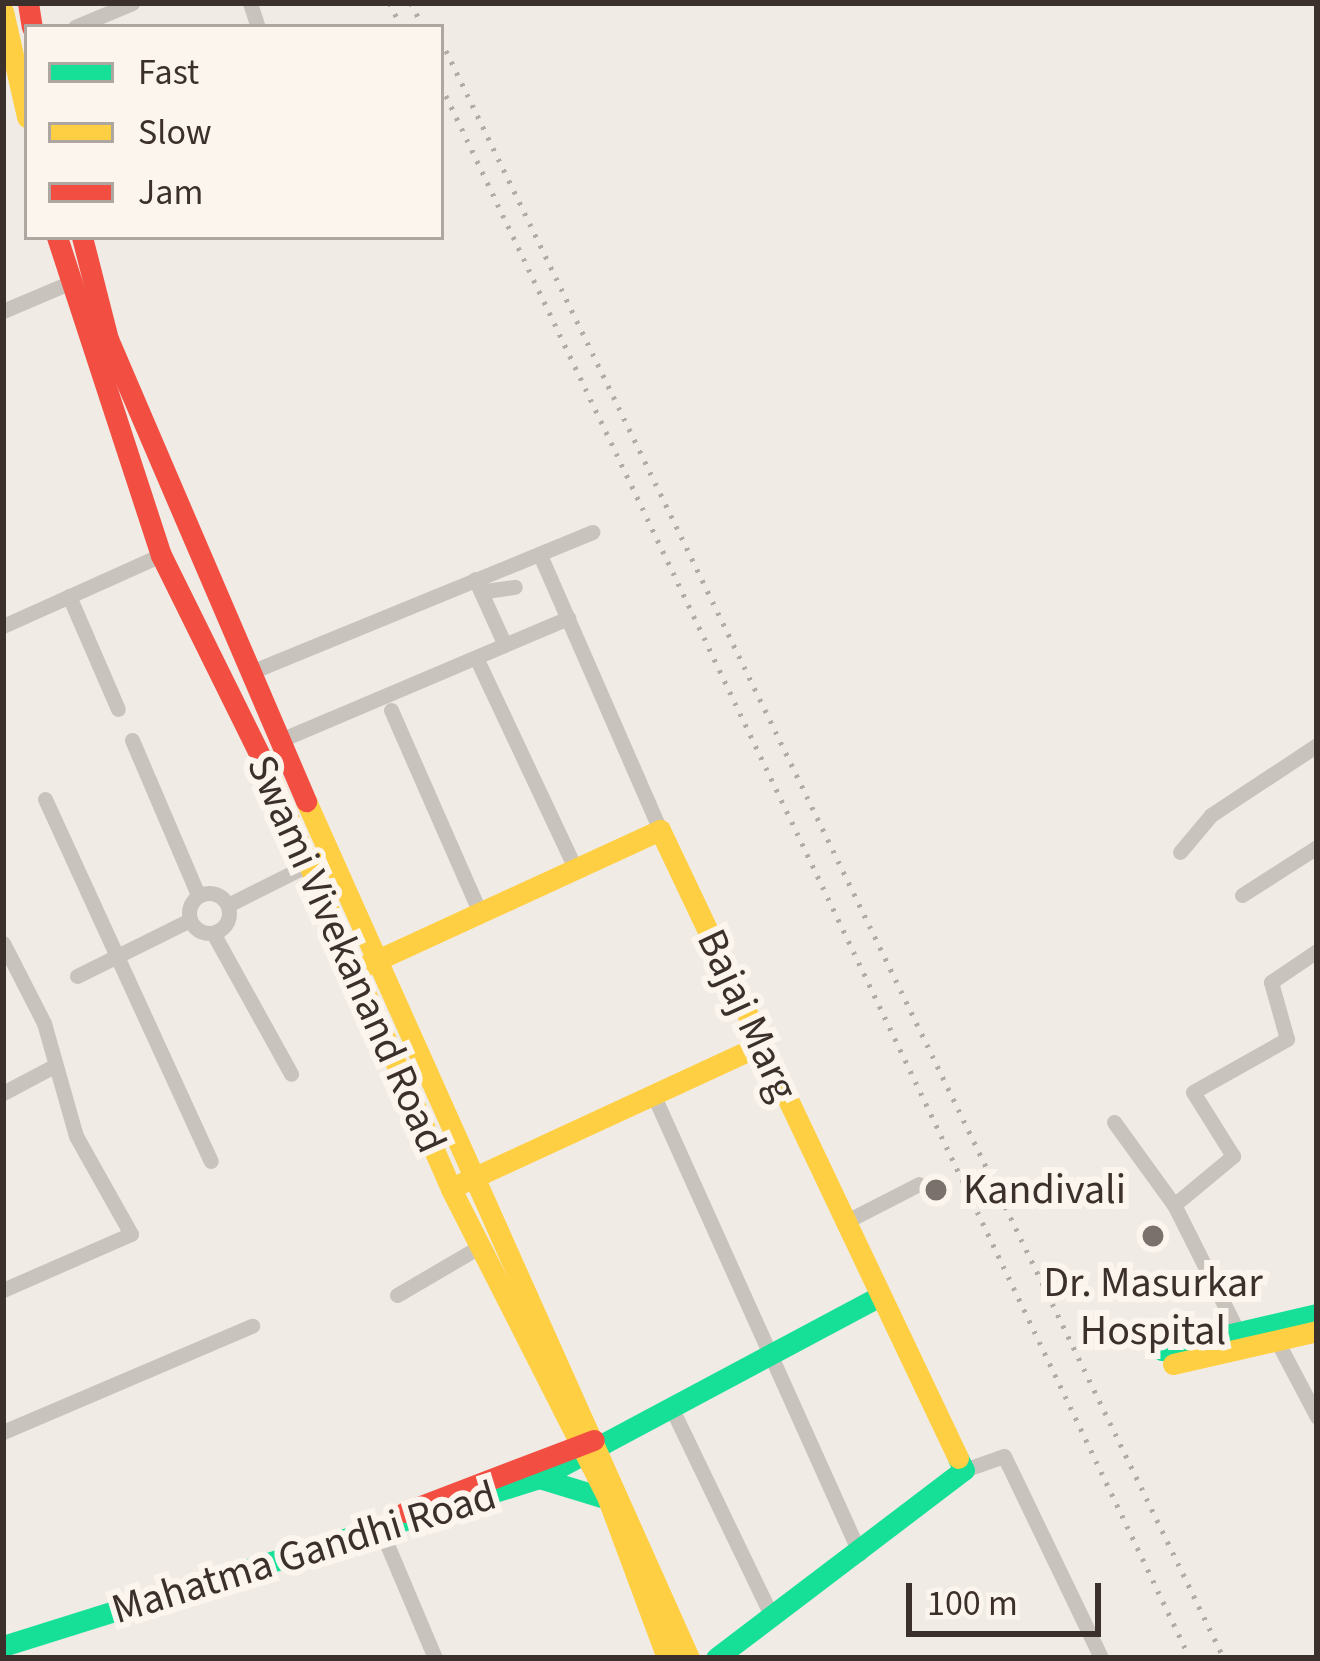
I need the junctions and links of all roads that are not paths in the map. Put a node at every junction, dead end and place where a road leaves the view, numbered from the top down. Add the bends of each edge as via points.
1 (132, 3) edge
2 (3, 11) edge
3 (82, 24) edge
4 (24, 104) edge
5 (58, 240) edge
6 (83, 240) edge
7 (69, 283) junction
8 (3, 311) edge
9 (592, 532) dead end
10 (161, 555) junction
11 (540, 555) junction
12 (478, 578) junction
13 (515, 587) dead end
14 (69, 596) junction
15 (488, 598) junction
16 (568, 618) junction
17 (3, 626) edge
18 (505, 645) junction
19 (480, 666) dead end
20 (251, 672) junction
21 (118, 710) dead end
22 (391, 710) dead end
23 (283, 739) junction
24 (132, 740) dead end
25 (1317, 745) edge
26 (45, 799) dead end
27 (660, 830) junction
28 (1180, 852) dead end
29 (1315, 854) edge
30 (312, 863) junction
31 (575, 868) junction
32 (1242, 895) dead end
33 (198, 896) junction
34 (228, 905) junction
35 (480, 913) junction
36 (190, 920) junction
37 (213, 933) junction
38 (3, 943) edge
39 (1317, 951) edge
40 (117, 956) junction
41 (384, 960) junction
42 (359, 968) junction
43 (77, 976) dead end
44 (761, 1045) junction
45 (54, 1066) junction
46 (291, 1074) dead end
47 (3, 1093) edge
48 (653, 1094) junction
49 (1114, 1122) dead end
50 (211, 1161) dead end
51 (461, 1184) junction
52 (919, 1184) dead end
53 (1174, 1205) junction
54 (845, 1222) junction
55 (479, 1247) junction
56 (3, 1290) edge
57 (397, 1295) dead end
58 (880, 1296) junction
59 (1317, 1313) edge
60 (252, 1326) dead end
61 (1237, 1330) junction
62 (1317, 1331) edge
63 (1277, 1342) junction
64 (770, 1354) junction
65 (671, 1407) junction
66 (563, 1415) junction
67 (1317, 1417) edge
68 (3, 1432) edge
69 (590, 1448) junction
70 (537, 1470) junction
71 (964, 1470) junction
72 (608, 1499) junction
73 (380, 1529) junction
74 (860, 1554) junction
75 (770, 1613) junction
76 (3, 1632) edge
77 (3, 1646) edge
78 (435, 1658) edge
79 (667, 1658) edge
80 (689, 1658) edge
81 (716, 1658) edge
82 (1101, 1658) edge

1 - 3 street
2 - 4 main road
5 - 7 main road, Swami Vivekanand Road
6 - 20 main road, Swami Vivekanand Road via 108,339
7 - 8 street
7 - 10 main road, Swami Vivekanand Road
9 - 11 street
10 - 14 street
10 - 30 main road, Swami Vivekanand Road
11 - 12 street
11 - 16 street, Bajaj Marg
12 - 15 street
12 - 20 street
13 - 15 street
14 - 17 street
14 - 21 street
15 - 18 street
16 - 18 street
16 - 27 street, Bajaj Marg
18 - 23 street
19 - 31 street
20 - 23 main road, Swami Vivekanand Road
22 - 35 street
23 - 41 main road, Swami Vivekanand Road
24 - 33 street
25 - 28 street via 1211,815
26 - 40 street
27 - 31 main road
27 - 44 main road, Bajaj Marg
29 - 32 street
30 - 34 street
30 - 42 main road, Swami Vivekanand Road
31 - 35 main road
33 - 34 street
33 - 36 street
34 - 37 street
35 - 41 main road
36 - 37 street
36 - 40 street
37 - 46 street
38 - 45 street
39 - 53 street via 1271,982 1287,1039 1193,1092 1233,1156
40 - 43 street
40 - 50 street
41 - 42 main road
41 - 51 main road, Swami Vivekanand Road
42 - 51 main road, Swami Vivekanand Road
44 - 48 main road
44 - 54 main road, Bajaj Marg
45 - 47 street
45 - 56 street via 76,1136 130,1234
48 - 51 main road
48 - 64 street
49 - 53 street
51 - 55 main road, Swami Vivekanand Road
51 - 69 main road, Swami Vivekanand Road
52 - 54 street
53 - 61 street
54 - 58 main road, Bajaj Marg
55 - 57 street
55 - 66 main road, Swami Vivekanand Road
58 - 64 main road, Mahatma Gandhi Road
58 - 71 main road, Bajaj Marg
59 - 61 main road
60 - 68 street
61 - 63 main road via 1167,1357
62 - 63 main road
63 - 67 street
64 - 65 main road, Mahatma Gandhi Road
64 - 74 street
65 - 69 main road, Mahatma Gandhi Road
65 - 75 street
66 - 69 main road, Swami Vivekanand Road
66 - 70 main road
69 - 70 main road, Mahatma Gandhi Road
69 - 72 main road, Swami Vivekanand Road
69 - 80 main road, Swami Vivekanand Road
70 - 72 main road
70 - 73 main road, Mahatma Gandhi Road
71 - 74 main road
71 - 82 street via 1004,1456
72 - 79 main road, Swami Vivekanand Road
73 - 76 main road, Mahatma Gandhi Road
73 - 77 main road, Mahatma Gandhi Road
73 - 78 street
74 - 75 main road
75 - 81 main road

